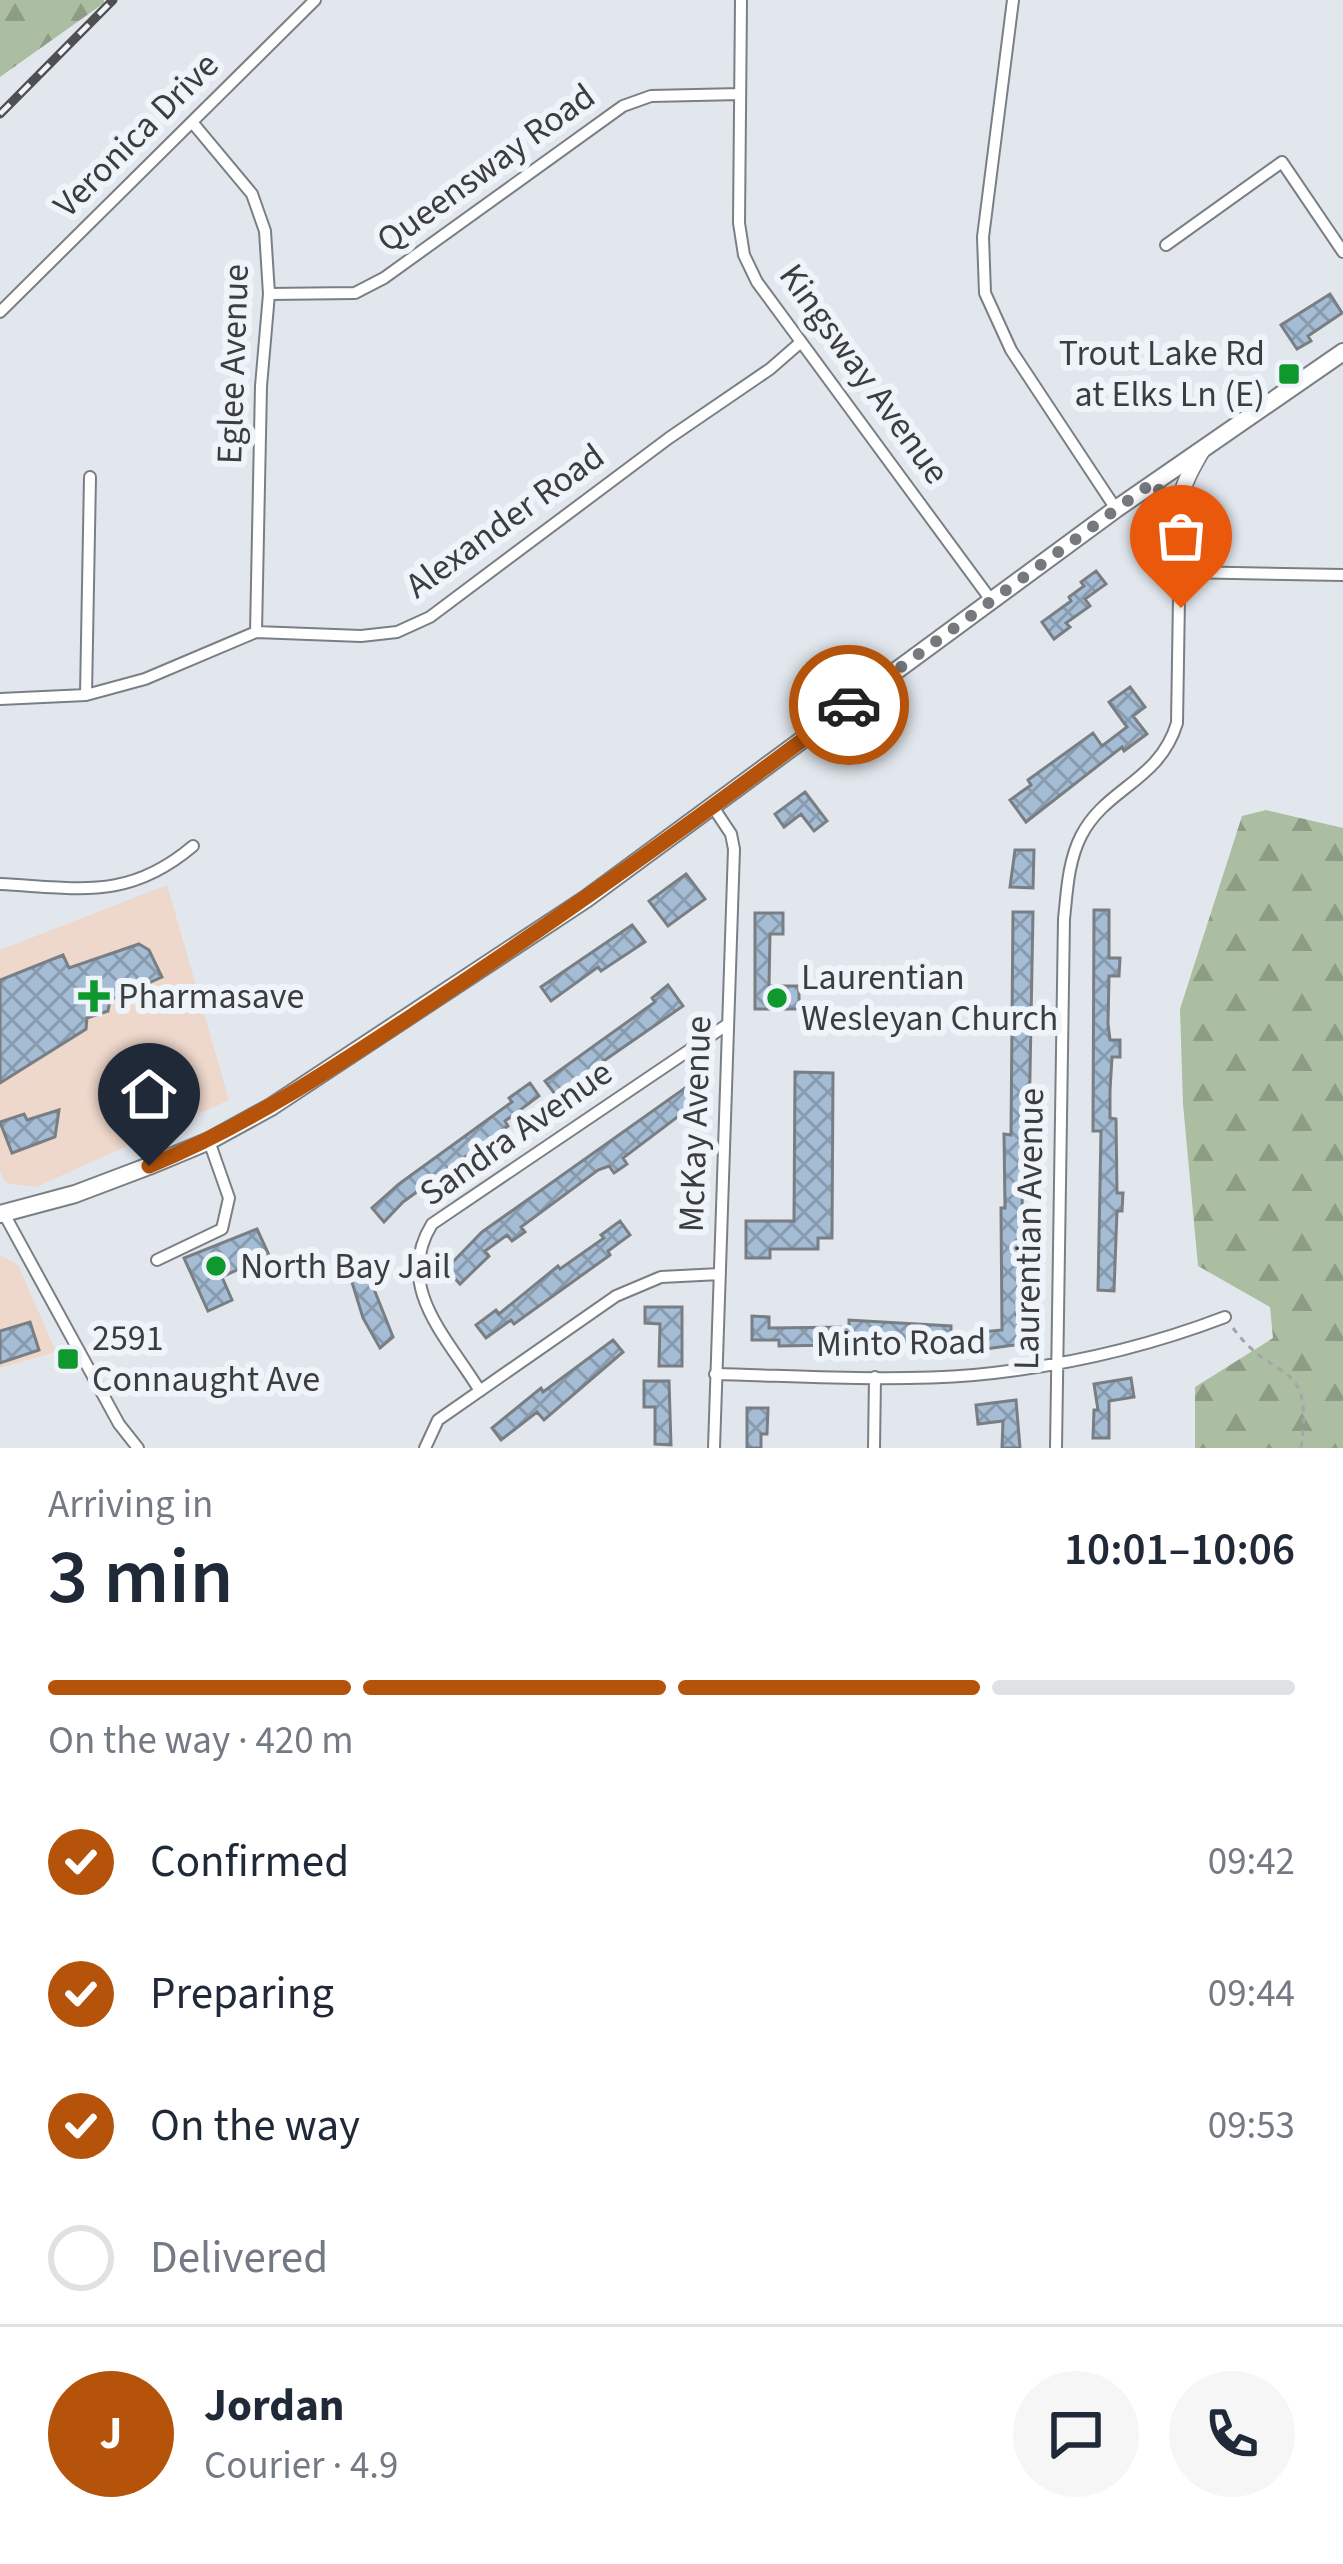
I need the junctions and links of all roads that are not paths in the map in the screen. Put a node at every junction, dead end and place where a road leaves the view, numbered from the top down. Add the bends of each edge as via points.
1 (315, 0) edge
2 (742, 0) edge
3 (1012, 0) edge
4 (740, 94) junction
5 (192, 122) junction
6 (1166, 245) dead end
7 (1343, 252) edge
8 (268, 294) junction
9 (0, 312) edge
10 (801, 342) junction
11 (1343, 352) edge
12 (1204, 448) junction
13 (90, 477) dead end
14 (1155, 481) junction
15 (1116, 509) junction
16 (1180, 536) junction
17 (1182, 572) junction
18 (1343, 575) edge
19 (991, 600) junction
20 (256, 632) junction
21 (86, 694) junction
22 (0, 699) edge
23 (712, 807) junction
24 (194, 846) dead end
25 (0, 884) edge
26 (728, 1024) junction
27 (208, 1141) junction
28 (1, 1211) edge
29 (157, 1259) dead end
30 (720, 1274) junction
31 (1225, 1317) road end
32 (1058, 1364) junction
33 (715, 1374) junction
34 (875, 1377) junction
35 (481, 1391) junction
36 (138, 1448) edge
37 (425, 1448) edge
38 (714, 1448) edge
39 (874, 1448) edge
40 (1056, 1448) edge

1 - 5 street, Veronica Drive
2 - 4 street
3 - 15 street via 983,237 985,293 1011,350
4 - 8 street, Queensway Road via 651,96 622,106 356,293
4 - 10 street, Kingsway Avenue via 744,255
5 - 8 street, Eglee Avenue via 252,194 265,231
5 - 9 street, Veronica Drive
6 - 7 street via 1282,162
8 - 20 street, Eglee Avenue
10 - 19 street, Kingsway Avenue
10 - 20 street, Alexander Road via 430,617 361,636
11 - 12 main road
12 - 14 main road
12 - 16 main road via 1178,499
13 - 21 street
14 - 15 main road
14 - 16 street, Laurentian Avenue
15 - 19 main road
16 - 17 street, Laurentian Avenue
17 - 18 street
17 - 32 street, Laurentian Avenue via 1170,745 1101,810 1071,862
19 - 23 main road
20 - 21 street, Alexander Road via 145,679
21 - 22 street, Alexander Road
23 - 26 street, McKay Avenue via 734,849
23 - 27 main road via 419,1011
24 - 25 street via 134,884
26 - 30 street, McKay Avenue
26 - 35 street, Sandra Avenue via 432,1224 416,1264 419,1286
27 - 28 main road via 75,1194
27 - 29 street via 229,1198 222,1229
28 - 36 street
30 - 33 street, McKay Avenue
30 - 35 street via 661,1277 616,1296
31 - 32 street, Minto Road via 1159,1342
32 - 34 street, Minto Road
32 - 40 street, Laurentian Avenue
33 - 34 street, Minto Road
33 - 38 street, McKay Avenue
34 - 39 street
35 - 37 street via 438,1420

